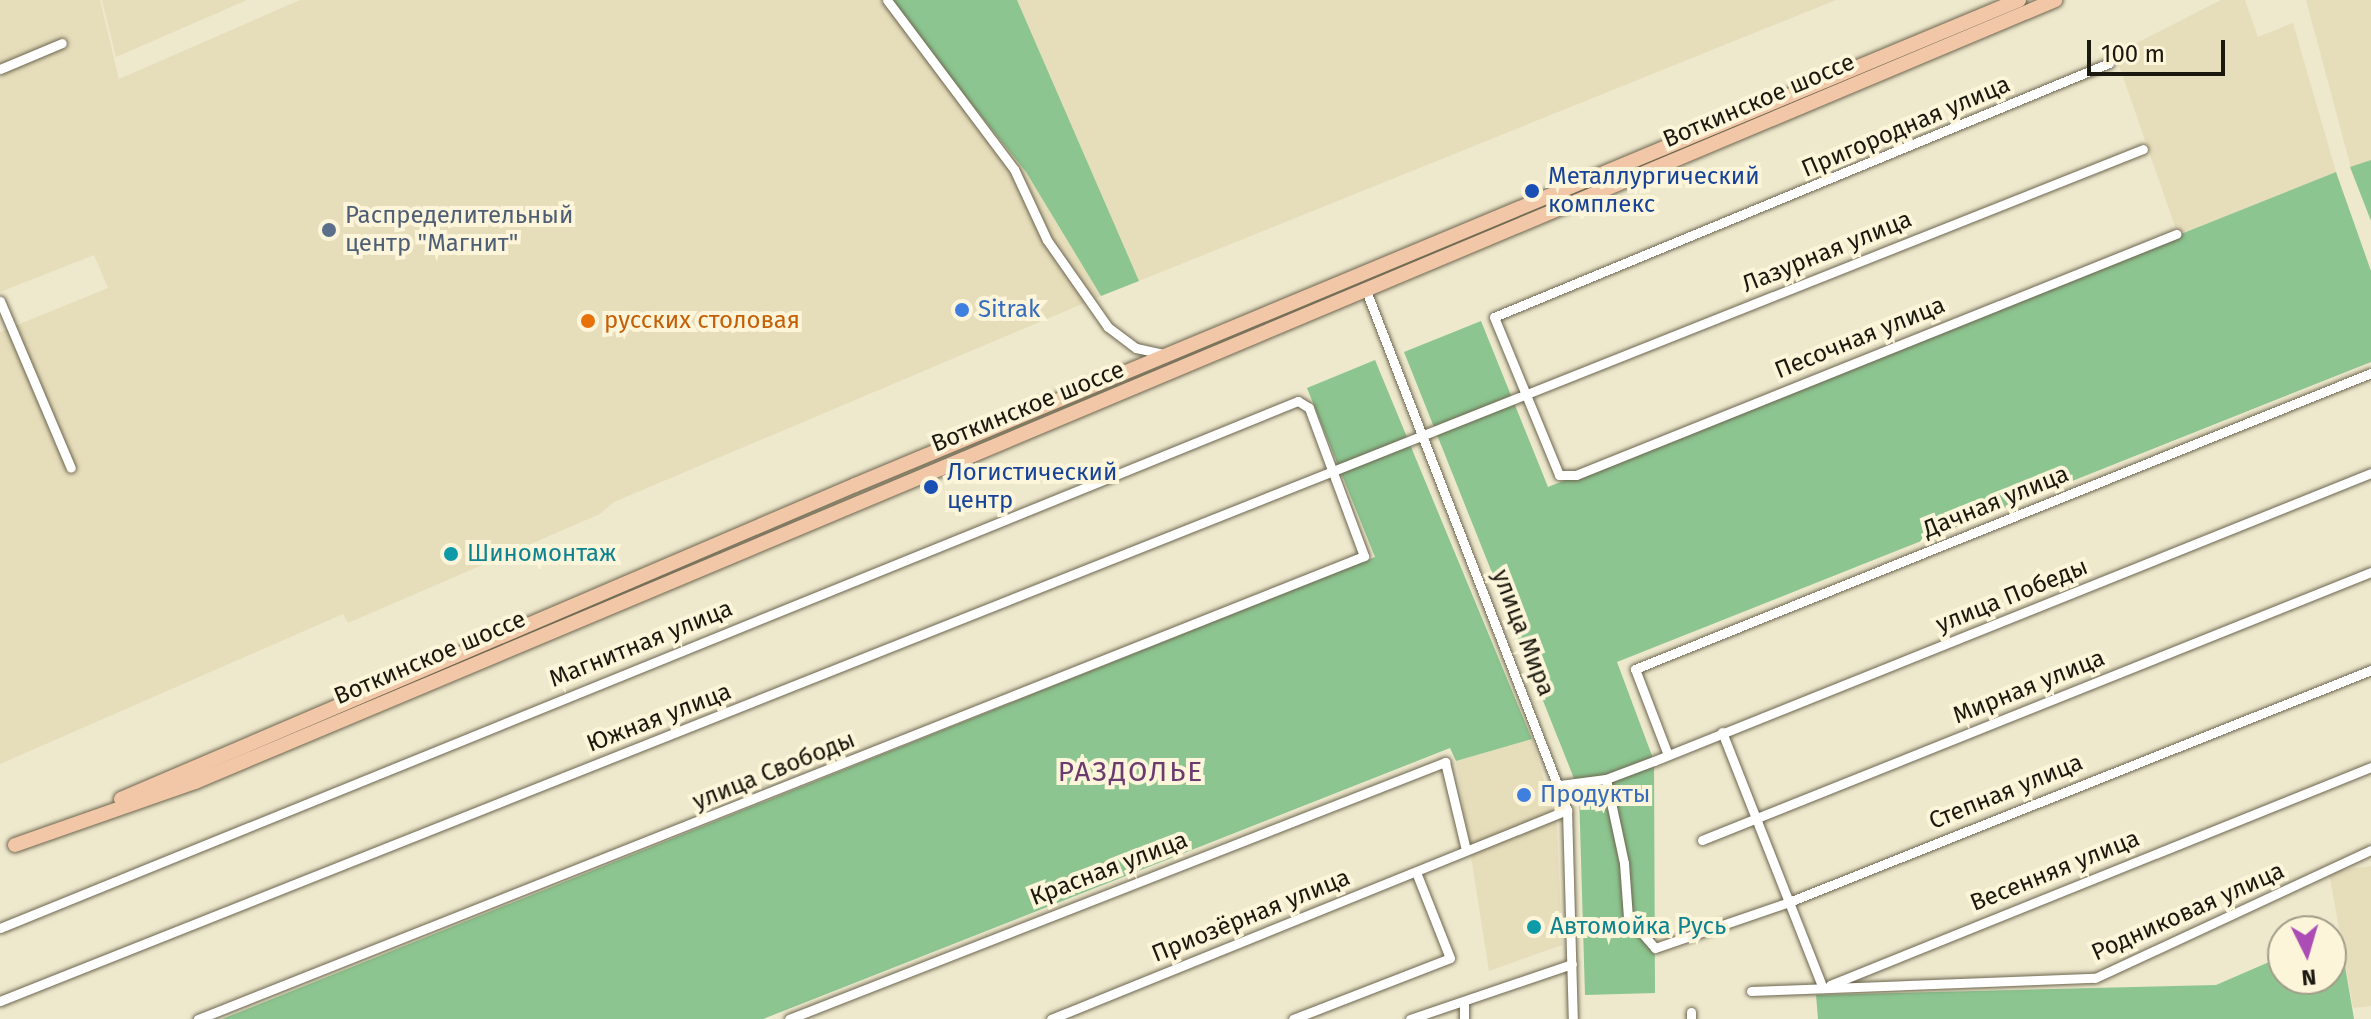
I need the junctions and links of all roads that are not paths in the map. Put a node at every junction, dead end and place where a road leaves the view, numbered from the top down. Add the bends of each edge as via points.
1 (887, 0) edge
2 (2019, 0) edge
3 (2055, 0) edge
4 (62, 43) dead end
5 (2109, 63) dead end
6 (0, 69) edge
7 (2143, 149) dead end
8 (2176, 234) dead end
9 (1363, 284) junction
10 (0, 301) edge
11 (1172, 356) junction
12 (2371, 373) edge
13 (1527, 394) junction
14 (1426, 435) junction
15 (71, 468) dead end
16 (1332, 472) junction
17 (2371, 473) edge
18 (2371, 572) edge
19 (2371, 670) edge
20 (1722, 732) junction
21 (1668, 755) junction
22 (2371, 767) edge
23 (1606, 779) junction
24 (1560, 785) junction
25 (1567, 810) junction
26 (1754, 818) junction
27 (1702, 840) dead end
28 (15, 845) junction
29 (1466, 850) junction
30 (2371, 850) edge
31 (0, 851) edge
32 (1416, 872) junction
33 (1789, 902) junction
34 (0, 928) edge
35 (1572, 964) junction
36 (1823, 988) junction
37 (1751, 991) dead end
38 (0, 1001) edge
39 (1464, 1001) junction
40 (198, 1019) edge
41 (789, 1019) edge
42 (1051, 1019) edge
43 (1293, 1019) edge
44 (1410, 1019) edge
45 (1464, 1019) edge
46 (1573, 1019) edge

1 - 11 street via 1014,169 1047,240 1108,327 1136,348
2 - 9 main road, Воткинское шоссе
3 - 9 main road, Воткинское шоссе
4 - 6 street
5 - 13 street, Пригородная улица via 1494,317
7 - 13 street, Лазурная улица
8 - 13 street, Песочная улица via 1576,475 1559,475
9 - 11 main road, Воткинское шоссе
9 - 14 street, улица Мира
9 - 28 main road, Воткинское шоссе via 195,782
10 - 15 street
11 - 28 main road, Воткинское шоссе via 804,507
12 - 21 street, Дачная улица via 1635,669
13 - 14 street, Лазурная улица
14 - 16 street, Южная улица
14 - 24 street, улица Мира
16 - 34 street, Магнитная улица via 1309,408 1298,401
16 - 38 street, Южная улица
16 - 40 street, улица Свободы via 1364,556
17 - 20 street, улица Победы
18 - 26 street, Мирная улица
19 - 33 street, Степная улица
20 - 21 street, улица Победы
20 - 26 street
21 - 23 street, улица Победы
22 - 36 street, Весенняя улица
23 - 24 street, улица Победы
23 - 33 street, Степная улица via 1624,863 1628,917 1655,948
24 - 25 street, улица Мира
25 - 29 street, Приозёрная улица
25 - 35 street, улица Мира
26 - 27 street, Мирная улица
26 - 33 street
28 - 31 main road, Воткинское шоссе
29 - 32 street, Приозёрная улица
29 - 41 street, Красная улица via 1445,762
30 - 36 street, Родниковая улица via 2095,978
32 - 42 street, Приозёрная улица
32 - 43 street via 1450,958
33 - 36 street
35 - 39 street
35 - 46 street, улица Мира
36 - 37 street, Весенняя улица
39 - 44 street
39 - 45 street

